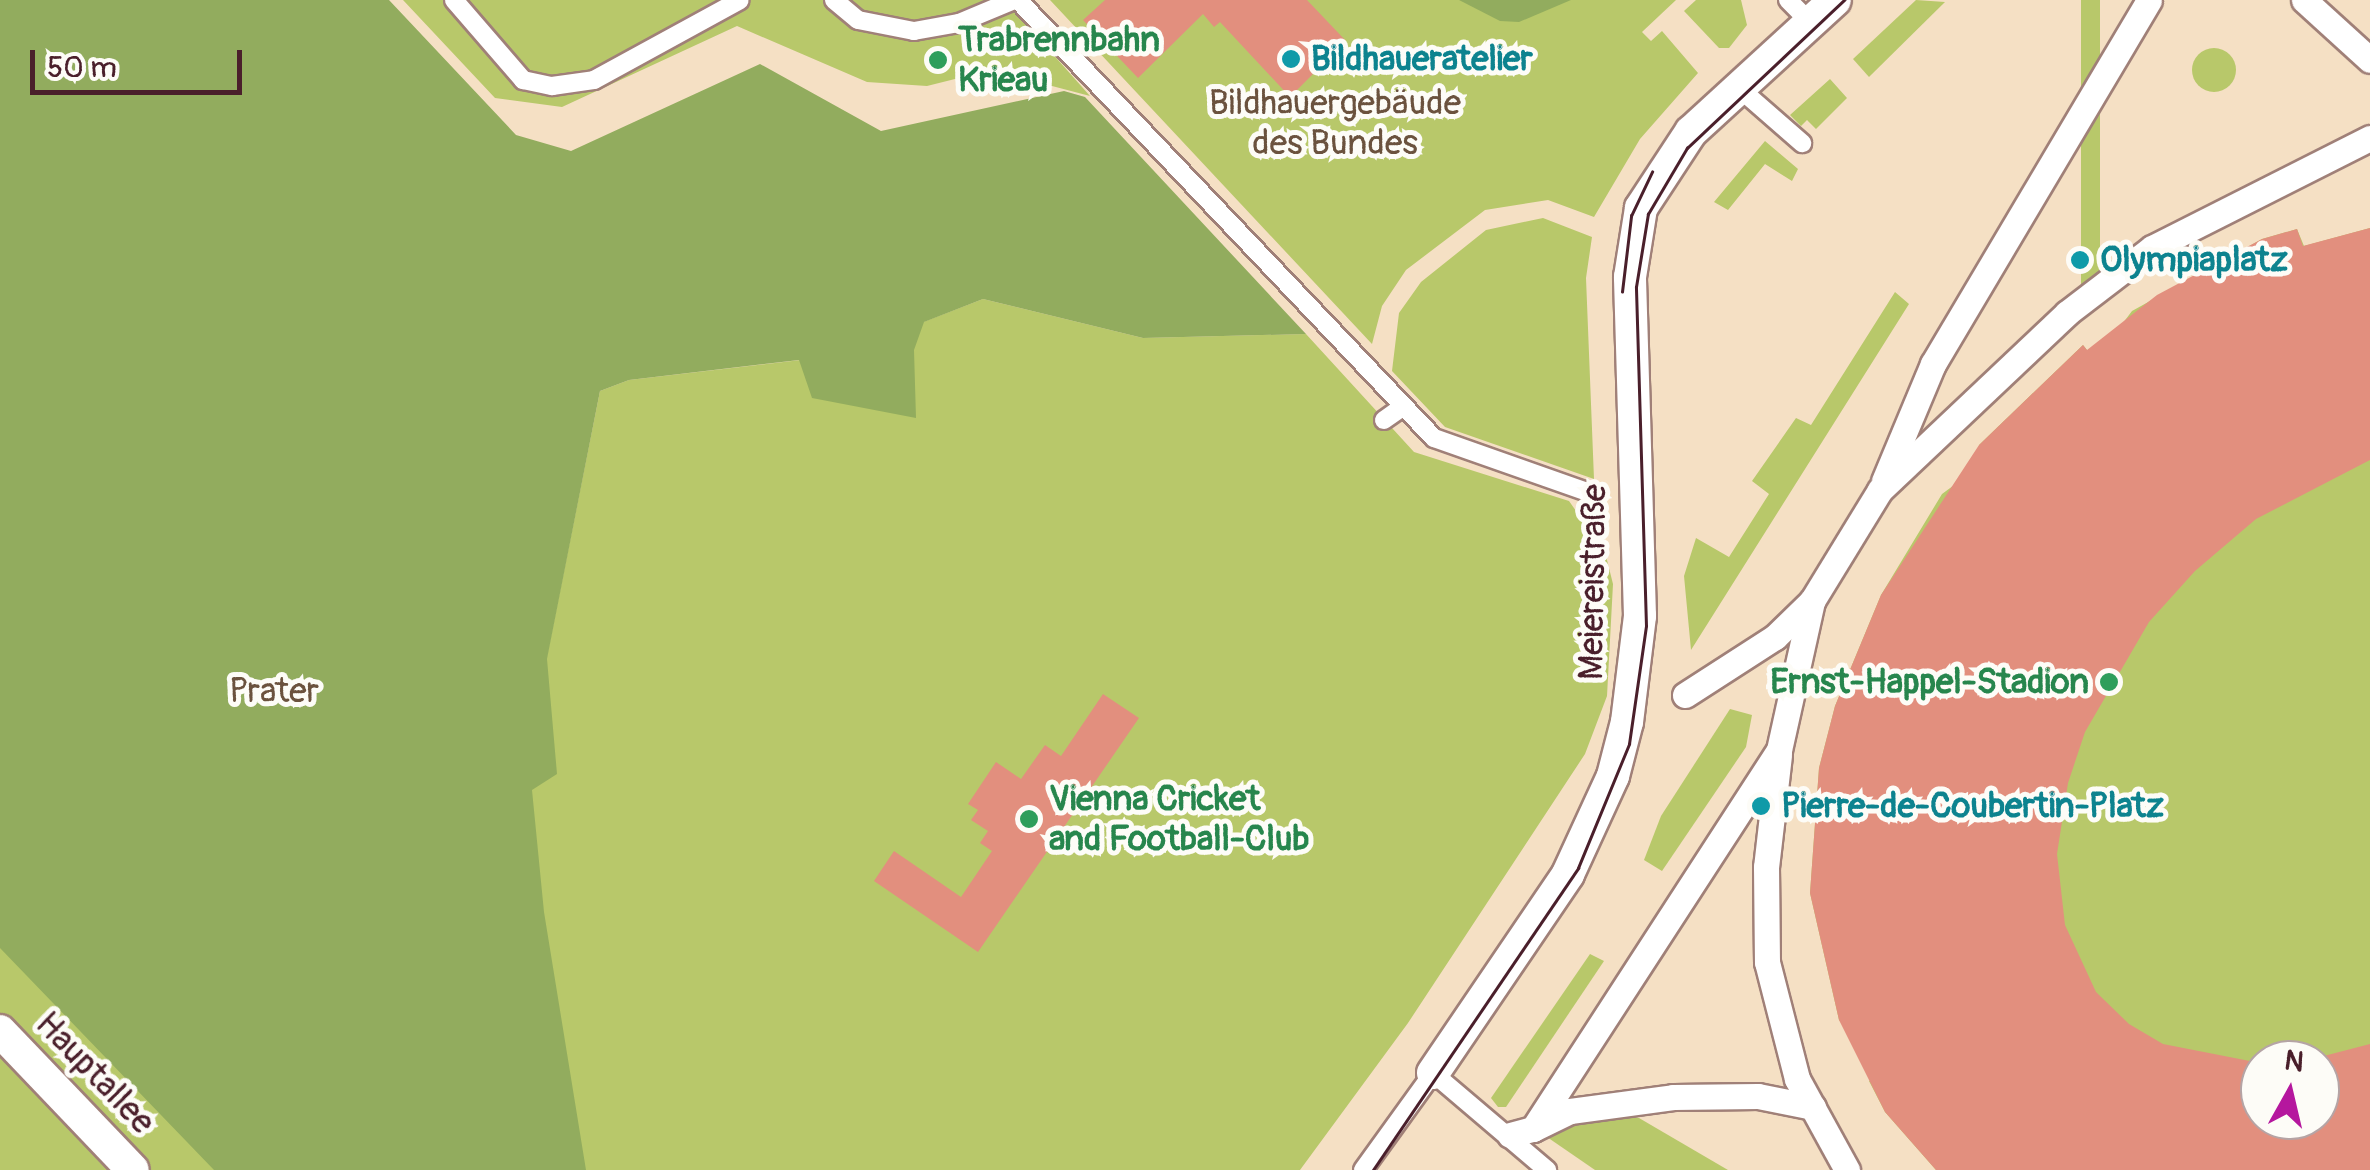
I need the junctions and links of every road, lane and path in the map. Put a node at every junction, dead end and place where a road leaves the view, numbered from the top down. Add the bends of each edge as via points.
1 (454, 0) edge
2 (740, 0) edge
3 (834, 0) edge
4 (1016, 0) edge
5 (1835, 0) edge
6 (2149, 0) edge
7 (2304, 0) edge
8 (1800, 11) edge
9 (2370, 60) edge
10 (1739, 88) junction
11 (2370, 138) edge
12 (1802, 143) dead end
13 (1404, 406) junction
14 (1384, 420) dead end
15 (1880, 490) junction
16 (1593, 494) dead end
17 (1812, 601) junction
18 (1685, 695) dead end
19 (1779, 750) junction
20 (0, 1032) edge
21 (1433, 1073) junction
22 (1813, 1107) junction
23 (1522, 1132) junction
24 (133, 1170) edge
25 (1364, 1170) edge
26 (1547, 1170) edge
27 (1847, 1170) edge

1 - 2 lane via 523,80 552,86 594,80
3 - 4 lane via 858,20 914,31 959,23
4 - 13 lane
5 - 8 street, Meiereistraße
6 - 15 street via 1933,364
7 - 9 street
8 - 10 street, Meiereistraße
10 - 12 lane
10 - 21 street, Meiereistraße via 1661,170 1633,239 1640,616 1636,674 1613,776 1568,874
11 - 15 street via 2152,248 2067,313
13 - 14 lane
13 - 16 lane via 1434,438
15 - 17 street
17 - 18 street via 1775,637
17 - 19 street
19 - 22 street via 1766,867 1767,962 1797,1079
19 - 23 street
20 - 24 street, Hauptallee
21 - 23 lane
21 - 25 lane, Meiereistraße
22 - 23 street via 1758,1096 1673,1096 1570,1111
22 - 27 street
23 - 26 lane

